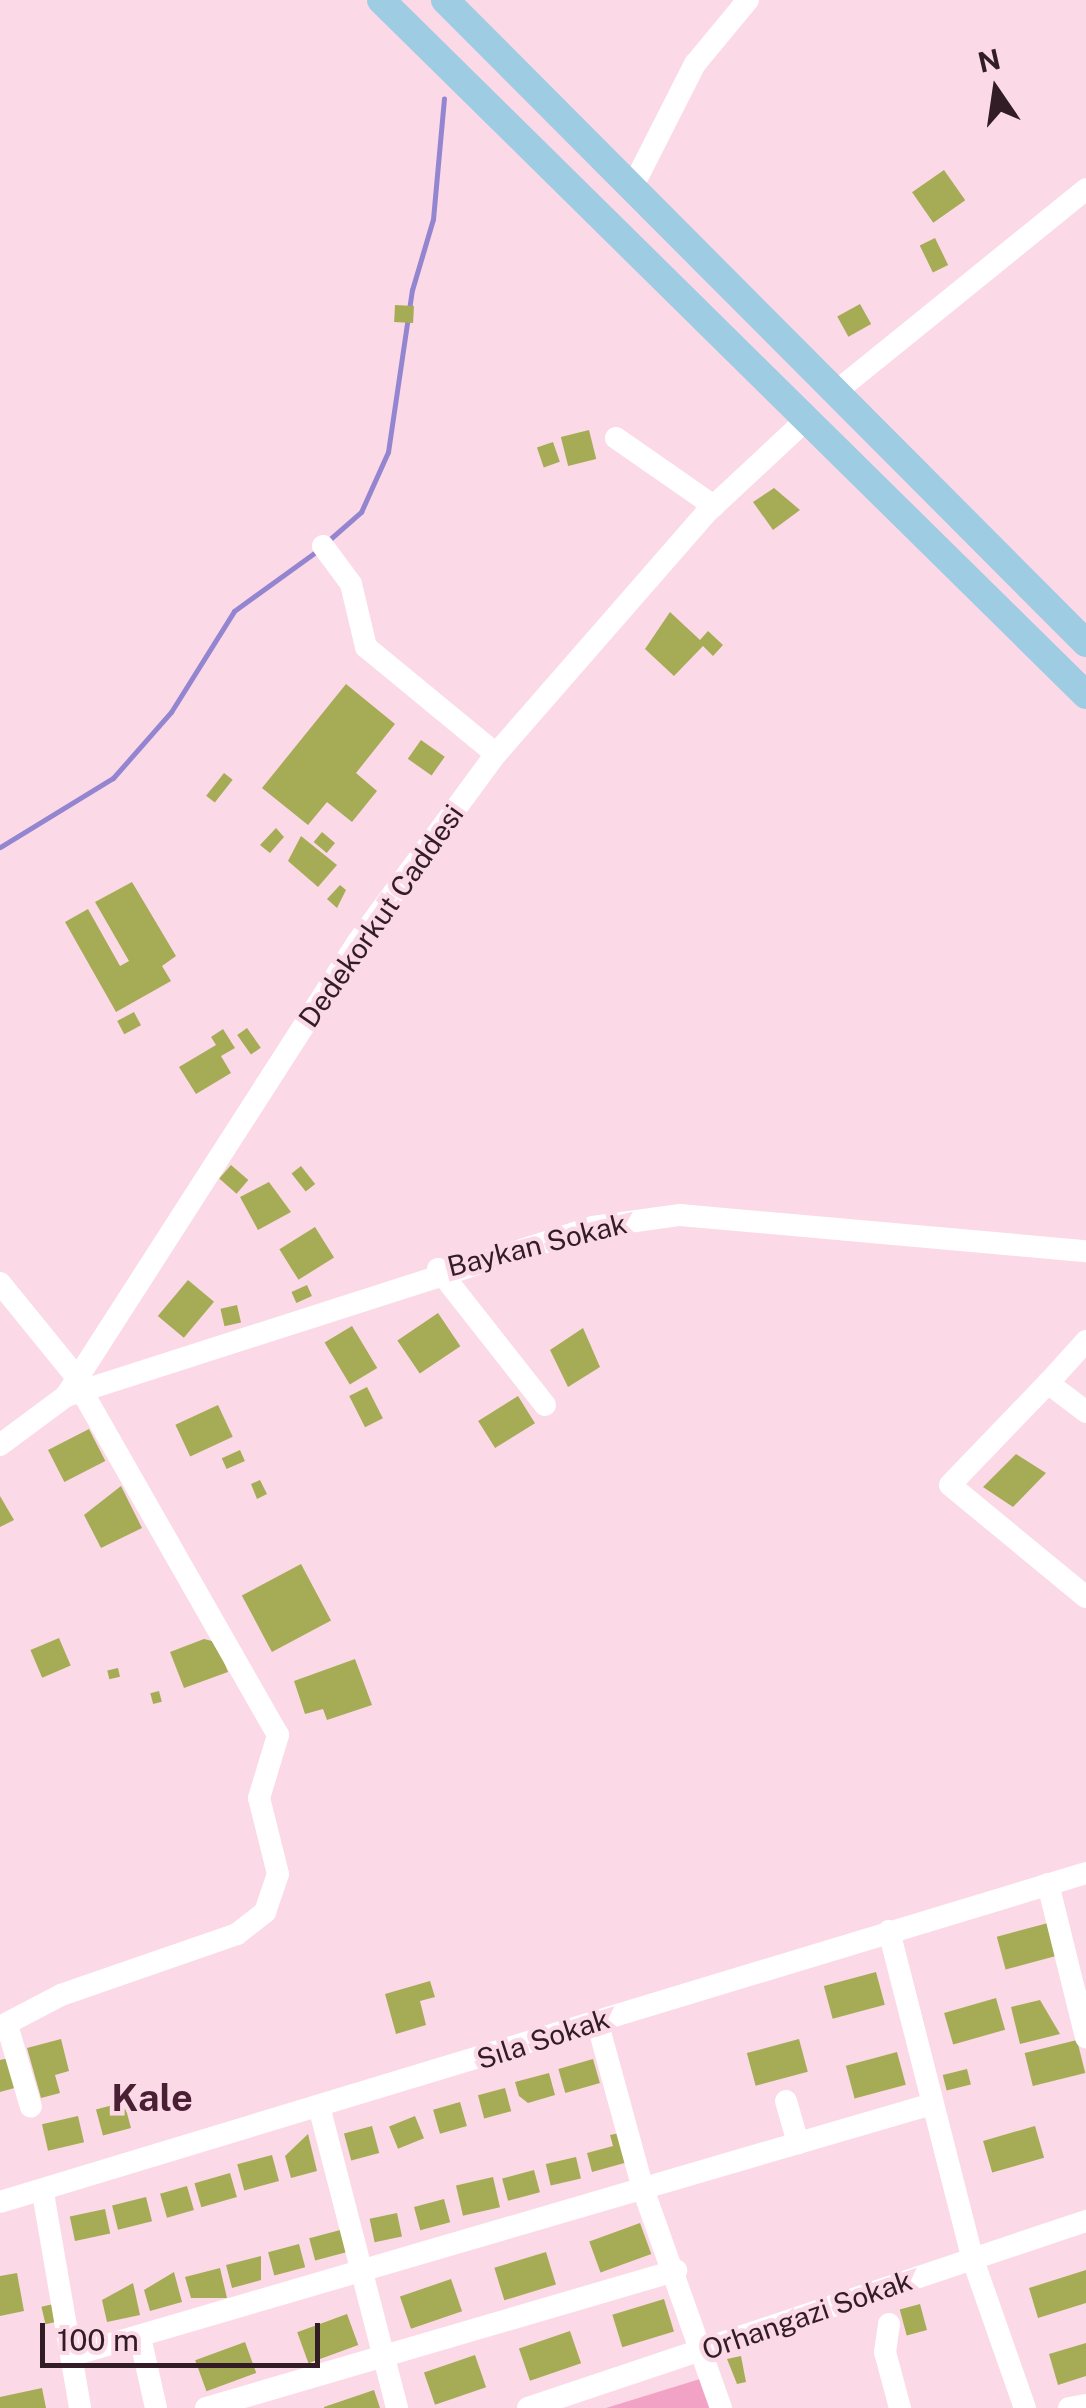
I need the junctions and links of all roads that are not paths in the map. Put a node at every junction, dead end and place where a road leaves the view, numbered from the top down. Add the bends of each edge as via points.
1 (381, 0) edge
2 (445, 0) edge
3 (748, 0) edge
4 (633, 186) junction
5 (1086, 189) edge
6 (838, 390) junction
7 (806, 418) junction
8 (616, 438) dead end
9 (714, 506) junction
10 (323, 546) dead end
11 (1086, 642) edge
12 (1086, 695) edge
13 (496, 754) junction
14 (1086, 1251) edge
15 (438, 1269) junction
16 (0, 1283) edge
17 (1086, 1341) edge
18 (1048, 1383) junction
19 (74, 1388) junction
20 (545, 1405) dead end
21 (1086, 1412) edge
22 (0, 1445) edge
23 (1086, 1597) edge
24 (1086, 1873) edge
25 (1048, 1884) junction
26 (890, 1931) junction
27 (597, 2022) junction
28 (3, 2026) edge
29 (1086, 2037) edge
30 (786, 2100) dead end
31 (932, 2104) junction
32 (31, 2107) dead end
33 (320, 2110) junction
34 (798, 2144) junction
35 (643, 2190) junction
36 (43, 2193) junction
37 (0, 2202) edge
38 (1086, 2221) edge
39 (972, 2257) junction
40 (360, 2268) junction
41 (676, 2271) junction
42 (889, 2324) dead end
43 (140, 2337) junction
44 (705, 2351) junction
45 (73, 2355) junction
46 (386, 2358) junction
47 (1086, 2405) edge
48 (80, 2408) edge
49 (156, 2408) edge
50 (206, 2408) edge
51 (397, 2408) edge
52 (528, 2408) edge
53 (722, 2408) edge
54 (900, 2408) edge
55 (1025, 2408) edge
56 (1069, 2408) edge

1 - 7 main road
2 - 4 main road
3 - 4 street via 694,64
4 - 6 main road
5 - 6 street
6 - 11 main road
7 - 9 street, Dedekorkut Caddesi
7 - 12 main road
8 - 9 street
9 - 13 street, Dedekorkut Caddesi
10 - 13 street via 351,584 366,647
13 - 19 street, Dedekorkut Caddesi via 357,944
14 - 15 street, Baykan Sokak via 680,1215 593,1227
15 - 19 street, Baykan Sokak
15 - 20 street
16 - 19 street
17 - 18 street
18 - 21 street
18 - 23 street via 950,1485
19 - 22 street, Dedekorkut Caddesi
19 - 28 street via 278,1735 259,1798 278,1874 265,1912 236,1934 61,1995
24 - 25 street, Sıla Sokak
25 - 26 street, Sıla Sokak
25 - 29 street
26 - 27 street, Sıla Sokak
26 - 31 street
27 - 33 street, Sıla Sokak
27 - 35 street
28 - 32 street
30 - 34 street
31 - 34 street
31 - 39 street
33 - 36 street, Sıla Sokak
33 - 40 street
34 - 35 street
35 - 40 street
35 - 41 street
36 - 37 street, Sıla Sokak
36 - 45 street
38 - 39 street, Orhangazi Sokak
39 - 44 street, Orhangazi Sokak
39 - 55 street
40 - 43 street
40 - 46 street
41 - 44 street
41 - 46 street
42 - 54 street via 885,2352
43 - 45 street
43 - 49 street
44 - 52 street, Orhangazi Sokak
44 - 53 street
45 - 48 street
46 - 50 street
46 - 51 street
47 - 56 street

